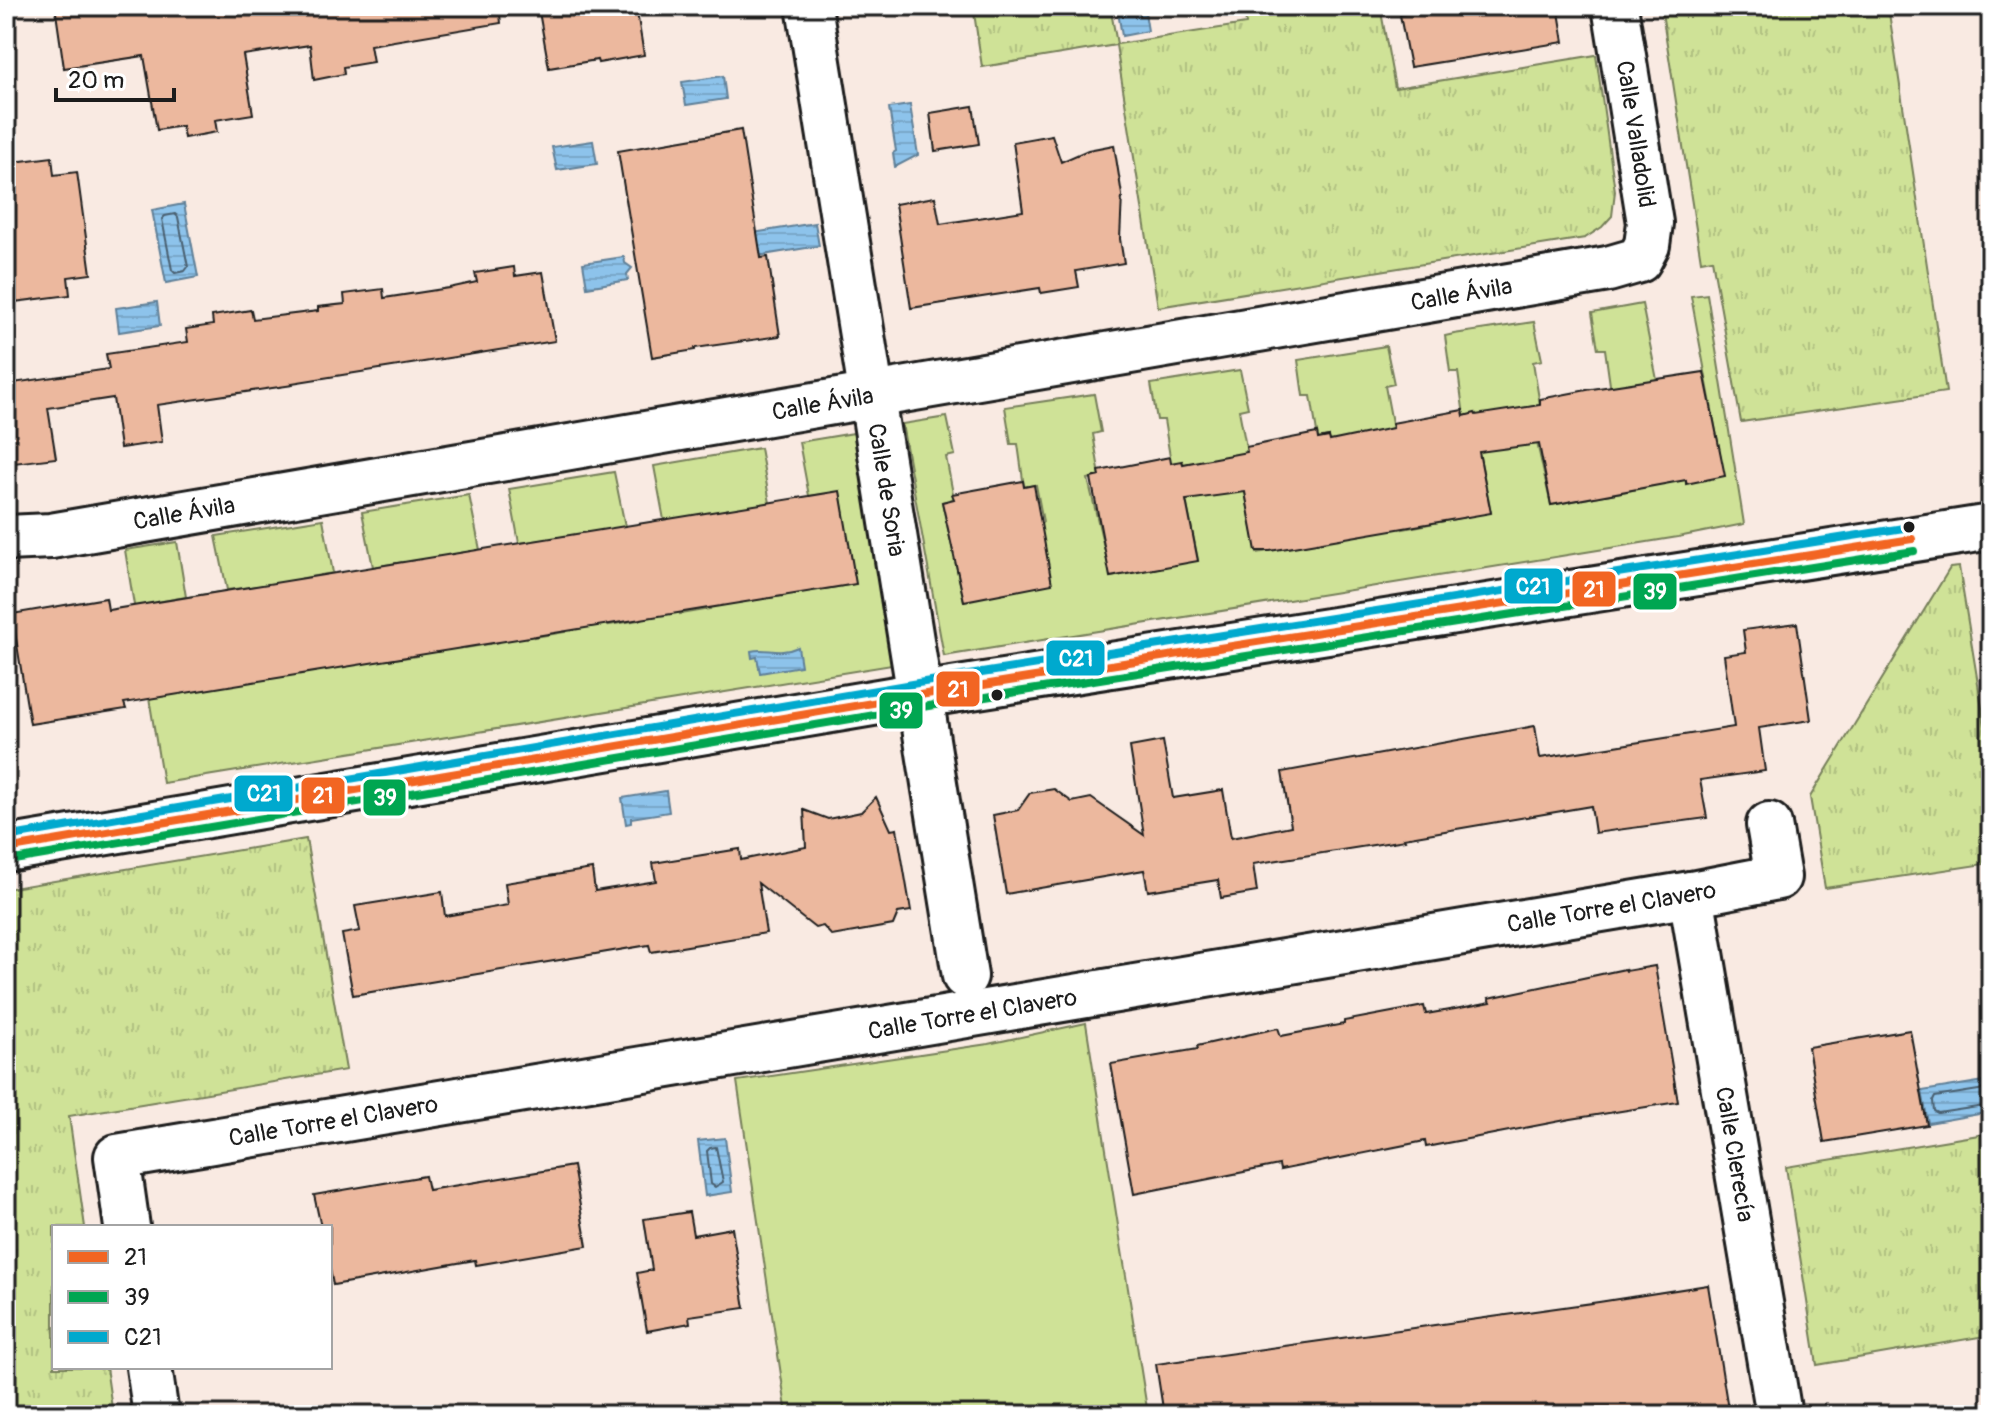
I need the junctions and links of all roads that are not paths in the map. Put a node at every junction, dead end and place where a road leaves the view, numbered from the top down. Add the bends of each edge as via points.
1 (809, 6) edge
2 (1615, 6) edge
3 (1639, 260) joint
4 (871, 395) junction
5 (1989, 537) edge
6 (6, 538) edge
7 (920, 695) junction
8 (1769, 825) dead end
9 (6, 849) edge
10 (1691, 894) junction
11 (965, 976) dead end
12 (127, 1225) edge
13 (149, 1369) edge
14 (156, 1415) edge
15 (1779, 1415) edge

1 - 4 street, Calle de Soria
2 - 3 street, Calle Valladolid via 1650,223
3 - 4 street, Calle Ávila
4 - 6 street, Calle Ávila via 66,533
4 - 7 street, Calle de Soria
5 - 7 street
7 - 9 street
7 - 11 street, Calle de Soria
8 - 10 street, Calle Torre el Clavero via 1778,877
10 - 12 street, Calle Torre el Clavero via 117,1157
10 - 15 street, Calle Clerecía
13 - 14 street

